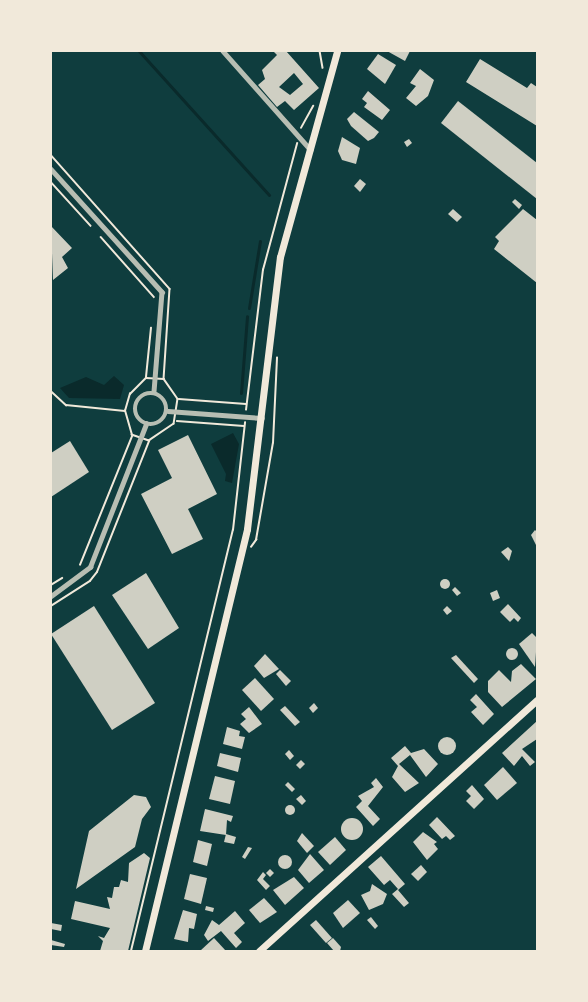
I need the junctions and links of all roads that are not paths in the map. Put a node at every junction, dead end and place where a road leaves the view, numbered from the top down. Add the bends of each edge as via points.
1 (223, 51) edge
2 (337, 51) edge
3 (312, 150) junction
4 (51, 169) edge
5 (154, 392) junction
6 (168, 411) junction
7 (262, 418) junction
8 (146, 424) junction
9 (51, 596) edge
10 (537, 700) edge
11 (145, 951) edge
12 (259, 951) edge

1 - 3 street
2 - 3 main road
3 - 7 main road via 280,256
4 - 5 street via 162,292
5 - 6 street via 164,398
5 - 8 street via 142,395 136,403 136,415
6 - 7 street
6 - 8 street via 159,423
7 - 11 main road via 255,489 240,562
8 - 9 street via 90,567
10 - 12 main road

